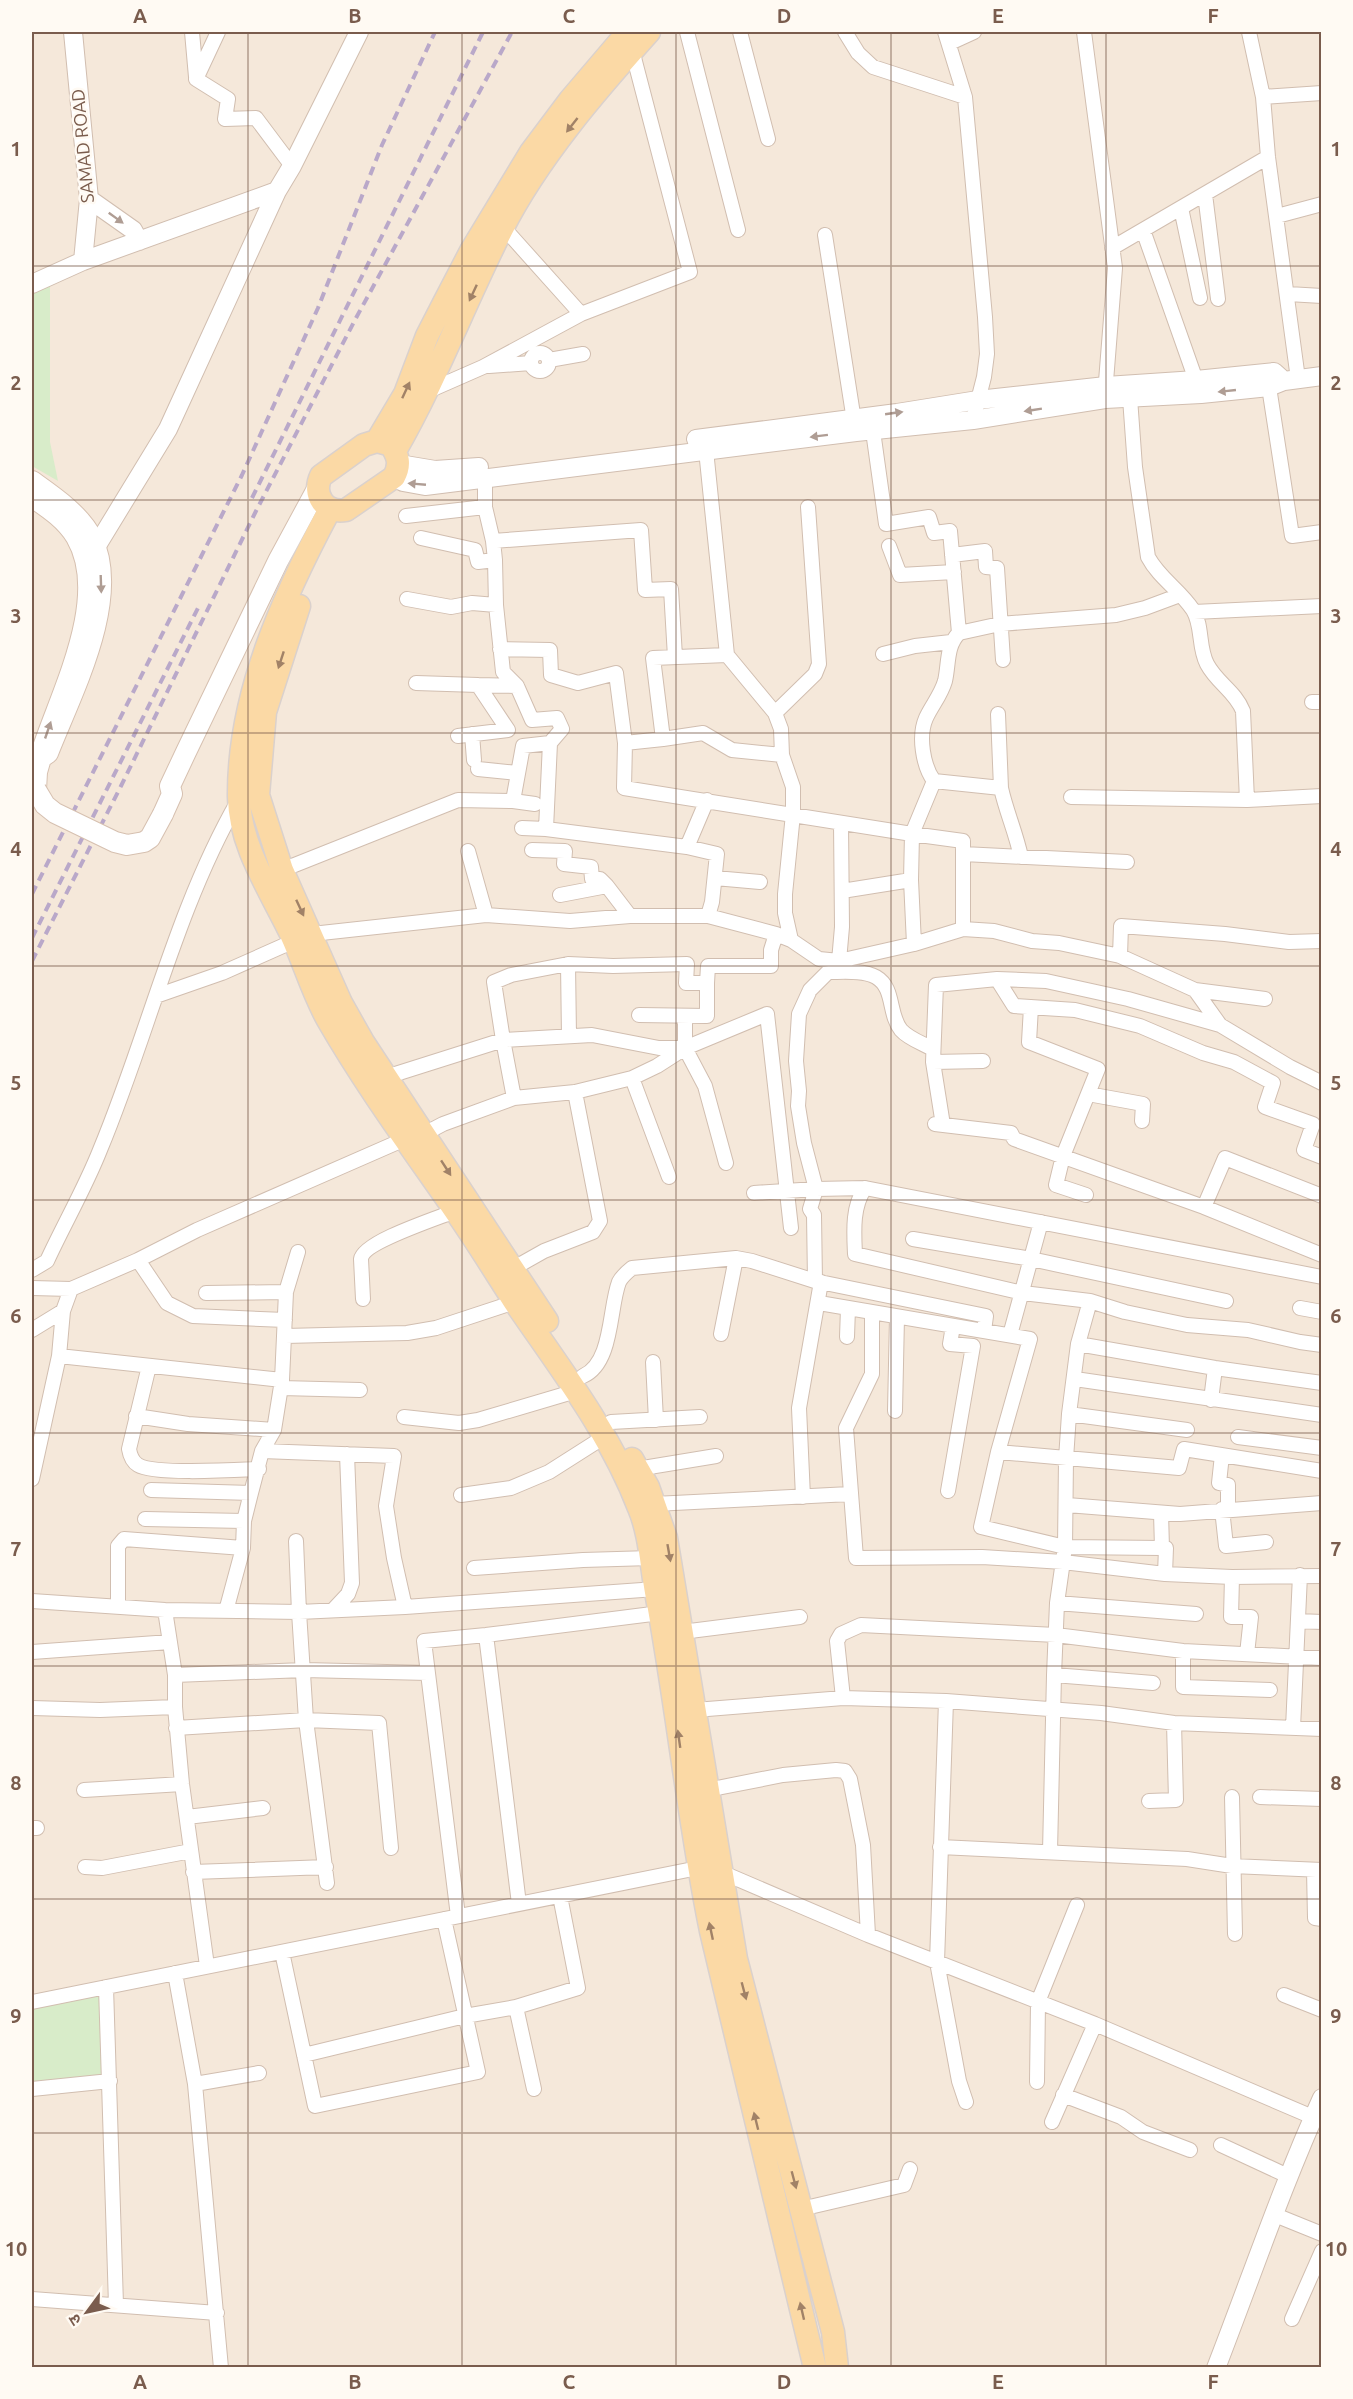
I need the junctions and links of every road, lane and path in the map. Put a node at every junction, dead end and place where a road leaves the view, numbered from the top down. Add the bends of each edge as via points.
1 (73, 32) edge
2 (192, 32) edge
3 (218, 32) edge
4 (359, 32) edge
5 (649, 32) edge
6 (687, 32) edge
7 (740, 32) edge
8 (845, 32) edge
9 (974, 32) edge
10 (1084, 32) edge
11 (1249, 32) edge
12 (948, 37) edge
13 (630, 41) edge
14 (196, 79) junction
15 (593, 84) junction
16 (1322, 93) edge
17 (965, 97) junction
18 (1263, 97) junction
19 (768, 139) dead end
20 (1268, 157) junction
21 (292, 166) junction
22 (277, 191) junction
23 (1205, 194) junction
24 (89, 199) junction
25 (1322, 204) edge
26 (1181, 208) junction
27 (1276, 216) junction
28 (503, 227) junction
29 (738, 230) dead end
30 (1143, 230) junction
31 (825, 235) dead end
32 (139, 241) junction
33 (1112, 248) junction
34 (83, 261) junction
35 (32, 284) edge
36 (1288, 294) junction
37 (1322, 296) edge
38 (1200, 298) dead end
39 (1218, 299) dead end
40 (581, 315) junction
41 (583, 354) dead end
42 (483, 367) junction
43 (1322, 375) edge
44 (1284, 382) junction
45 (1199, 387) junction
46 (426, 392) junction
47 (1105, 392) junction
48 (1130, 398) junction
49 (978, 400) junction
50 (973, 420) junction
51 (861, 427) junction
52 (706, 450) junction
53 (391, 458) junction
54 (484, 478) junction
55 (32, 481) edge
56 (329, 502) junction
57 (36, 503) edge
58 (485, 507) junction
59 (808, 507) dead end
60 (406, 516) dead end
61 (1322, 532) edge
62 (421, 538) dead end
63 (493, 541) junction
64 (889, 546) dead end
65 (96, 547) junction
66 (952, 555) junction
67 (495, 561) junction
68 (954, 572) junction
69 (1180, 595) junction
70 (407, 598) dead end
71 (496, 605) junction
72 (1322, 606) edge
73 (1194, 612) junction
74 (1000, 624) junction
75 (955, 638) junction
76 (500, 649) junction
77 (883, 654) dead end
78 (727, 655) junction
79 (675, 657) junction
80 (1003, 660) dead end
81 (416, 683) dead end
82 (478, 685) junction
83 (517, 686) junction
84 (775, 713) junction
85 (998, 714) dead end
86 (663, 739) junction
87 (550, 743) junction
88 (625, 743) junction
89 (783, 754) junction
90 (41, 758) junction
91 (518, 773) junction
92 (934, 781) junction
93 (1001, 788) junction
94 (1322, 796) edge
95 (1071, 798) dead end
96 (707, 800) junction
97 (1247, 800) junction
98 (238, 801) junction
99 (513, 801) junction
100 (535, 804) dead end
101 (793, 814) junction
102 (841, 824) junction
103 (522, 828) dead end
104 (546, 829) junction
105 (912, 834) junction
106 (687, 848) junction
107 (532, 850) dead end
108 (468, 851) dead end
109 (963, 854) junction
110 (1021, 857) junction
111 (1126, 862) dead end
112 (282, 870) junction
113 (715, 878) junction
114 (911, 880) junction
115 (760, 882) dead end
116 (607, 886) junction
117 (842, 891) junction
118 (560, 895) dead end
119 (486, 915) junction
120 (630, 916) junction
121 (708, 916) junction
122 (963, 929) junction
123 (776, 934) junction
124 (303, 938) junction
125 (791, 940) junction
126 (1322, 941) edge
127 (914, 944) junction
128 (1120, 956) junction
129 (839, 961) junction
130 (568, 964) junction
131 (829, 972) junction
132 (997, 979) junction
133 (707, 983) junction
134 (1195, 990) junction
135 (156, 996) junction
136 (1265, 999) dead end
137 (1031, 1007) junction
138 (639, 1015) dead end
139 (685, 1016) junction
140 (1220, 1025) junction
141 (568, 1036) junction
142 (503, 1040) junction
143 (685, 1048) junction
144 (933, 1055) junction
145 (983, 1061) dead end
146 (386, 1077) junction
147 (632, 1078) junction
148 (1322, 1083) edge
149 (575, 1092) junction
150 (1088, 1094) junction
151 (513, 1098) junction
152 (1142, 1121) dead end
153 (1317, 1126) edge
154 (414, 1137) junction
155 (1063, 1156) junction
156 (1322, 1157) edge
157 (726, 1163) dead end
158 (669, 1177) dead end
159 (865, 1188) junction
160 (816, 1189) junction
161 (787, 1191) junction
162 (754, 1192) dead end
163 (1086, 1195) dead end
164 (1322, 1196) edge
165 (1203, 1207) junction
166 (456, 1211) junction
167 (1041, 1222) junction
168 (791, 1228) dead end
169 (913, 1239) dead end
170 (298, 1251) dead end
171 (1322, 1255) edge
172 (736, 1258) junction
173 (1031, 1259) junction
174 (138, 1260) junction
175 (512, 1269) junction
176 (32, 1270) edge
177 (1322, 1277) edge
178 (818, 1282) junction
179 (32, 1288) edge
180 (71, 1289) junction
181 (286, 1292) junction
182 (206, 1293) dead end
183 (1023, 1293) junction
184 (363, 1299) dead end
185 (1090, 1301) junction
186 (1226, 1301) dead end
187 (515, 1302) junction
188 (825, 1304) dead end
189 (848, 1308) junction
190 (1300, 1308) dead end
191 (63, 1311) junction
192 (872, 1312) junction
193 (1322, 1312) edge
194 (897, 1317) junction
195 (285, 1320) junction
196 (953, 1326) junction
197 (32, 1330) edge
198 (984, 1331) junction
199 (721, 1334) dead end
200 (1010, 1335) junction
201 (285, 1336) junction
202 (847, 1337) dead end
203 (1078, 1344) junction
204 (1322, 1345) edge
205 (59, 1356) junction
206 (652, 1362) dead end
207 (149, 1366) junction
208 (1215, 1368) junction
209 (1075, 1379) junction
210 (579, 1383) junction
211 (1322, 1383) edge
212 (281, 1384) junction
213 (360, 1390) dead end
214 (1211, 1400) junction
215 (895, 1411) dead end
216 (1069, 1414) junction
217 (1322, 1415) edge
218 (136, 1416) junction
219 (405, 1417) dead end
220 (700, 1417) dead end
221 (656, 1420) junction
222 (274, 1430) junction
223 (607, 1430) junction
224 (1187, 1430) dead end
225 (1238, 1437) dead end
226 (1322, 1448) edge
227 (262, 1451) junction
228 (998, 1452) junction
229 (347, 1454) junction
230 (1222, 1455) junction
231 (716, 1456) dead end
232 (1066, 1459) junction
233 (259, 1469) junction
234 (638, 1469) junction
235 (1322, 1471) edge
236 (32, 1479) edge
237 (151, 1490) dead end
238 (948, 1491) dead end
239 (251, 1494) junction
240 (850, 1494) junction
241 (461, 1495) dead end
242 (803, 1497) junction
243 (1322, 1503) edge
244 (654, 1504) junction
245 (1067, 1505) junction
246 (1225, 1509) junction
247 (1161, 1512) junction
248 (145, 1519) dead end
249 (244, 1521) junction
250 (296, 1541) dead end
251 (1266, 1542) dead end
252 (1065, 1547) junction
253 (243, 1548) junction
254 (1162, 1548) junction
255 (651, 1558) junction
256 (1064, 1562) junction
257 (474, 1568) dead end
258 (1165, 1574) junction
259 (1300, 1575) junction
260 (1322, 1576) edge
261 (1232, 1577) junction
262 (656, 1589) junction
263 (32, 1601) edge
264 (1057, 1603) junction
265 (118, 1607) junction
266 (405, 1607) junction
267 (165, 1610) junction
268 (333, 1610) junction
269 (226, 1611) junction
270 (299, 1612) junction
271 (660, 1613) junction
272 (1196, 1614) dead end
273 (800, 1617) dead end
274 (1298, 1621) junction
275 (1322, 1622) edge
276 (682, 1632) junction
277 (486, 1635) junction
278 (1056, 1635) junction
279 (170, 1642) junction
280 (32, 1652) edge
281 (1183, 1652) junction
282 (1247, 1654) junction
283 (1296, 1657) junction
284 (1322, 1658) edge
285 (304, 1670) junction
286 (428, 1673) junction
287 (1054, 1675) junction
288 (175, 1676) junction
289 (1153, 1683) dead end
290 (1270, 1690) dead end
291 (843, 1698) junction
292 (946, 1701) junction
293 (175, 1707) junction
294 (32, 1708) edge
295 (694, 1710) junction
296 (1054, 1710) junction
297 (306, 1720) junction
298 (1174, 1724) junction
299 (176, 1728) junction
300 (1293, 1728) junction
301 (1322, 1729) edge
302 (182, 1784) junction
303 (84, 1790) dead end
304 (707, 1790) junction
305 (1232, 1797) dead end
306 (1260, 1797) dead end
307 (1322, 1799) edge
308 (1149, 1801) dead end
309 (263, 1808) dead end
310 (187, 1816) junction
311 (940, 1847) junction
312 (391, 1848) dead end
313 (191, 1851) junction
314 (1050, 1852) junction
315 (1232, 1866) junction
316 (84, 1867) dead end
317 (326, 1867) junction
318 (698, 1868) junction
319 (1318, 1870) edge
320 (193, 1872) junction
321 (721, 1872) junction
322 (327, 1883) dead end
323 (560, 1896) junction
324 (519, 1904) junction
325 (1077, 1905) dead end
326 (458, 1916) junction
327 (1322, 1918) edge
328 (444, 1919) junction
329 (1235, 1934) dead end
330 (868, 1935) junction
331 (282, 1952) junction
332 (937, 1962) junction
333 (207, 1966) junction
334 (175, 1973) junction
335 (106, 1987) junction
336 (1284, 1995) dead end
337 (32, 2002) edge
338 (1038, 2002) junction
339 (516, 2007) junction
340 (1322, 2010) edge
341 (465, 2016) junction
342 (1095, 2024) junction
343 (304, 2055) junction
344 (259, 2073) dead end
345 (110, 2081) junction
346 (1037, 2082) dead end
347 (195, 2084) junction
348 (32, 2089) edge
349 (534, 2089) dead end
350 (1063, 2095) junction
351 (1322, 2098) edge
352 (966, 2103) dead end
353 (1317, 2119) edge
354 (1052, 2122) dead end
355 (1221, 2145) dead end
356 (1190, 2150) dead end
357 (910, 2169) dead end
358 (1288, 2176) junction
359 (801, 2209) junction
360 (1275, 2215) junction
361 (1322, 2234) edge
362 (1322, 2252) edge
363 (32, 2299) edge
364 (116, 2305) junction
365 (217, 2313) junction
366 (1292, 2319) dead end
367 (221, 2367) edge
368 (815, 2367) edge
369 (837, 2367) edge
370 (1216, 2367) edge

1 - 24 street, SAMAD ROAD
2 - 14 street
3 - 14 street
4 - 21 street
5 - 13 main road
6 - 29 street
7 - 19 street
8 - 17 street via 873,67
9 - 12 street
10 - 33 street
11 - 18 street
12 - 17 street
13 - 15 main road
13 - 40 street via 690,272
14 - 21 street via 228,99 225,119 256,118
15 -> 28 main road
53 -> 15 main road via 405,394 427,336 477,242 531,152
16 - 18 street
17 - 49 street via 987,354
18 - 20 street
20 - 23 street
20 - 27 street
21 - 22 street
22 - 32 street
22 - 65 street via 168,429
23 - 26 street
23 - 39 street
24 -> 32 street via 133,230
24 - 34 street, SAMAD ROAD
25 - 27 street
26 - 30 street
26 - 38 street
27 - 36 street
28 - 40 street
28 -> 46 main road
30 - 33 street
30 - 45 street
31 - 51 street
32 - 34 street
33 - 47 street via 1115,268
34 - 35 street
36 - 37 street
36 - 44 street
40 - 42 street
41 - 42 street via 549,360 538,353 531,363
42 - 46 street
43 - 44 street
44 - 45 street via 1274,372
44 - 61 street via 1282,463 1292,536
45 - 47 street
45 - 48 street
46 - 53 main road
47 - 48 street
47 - 49 street
47 -> 50 street
48 - 69 street via 1148,557 1155,570
49 - 50 street
51 -> 49 street
50 - 51 street
51 -> 52 street
51 - 53 street via 464,469 435,470
51 - 66 street via 886,524 929,517 934,533 950,531
52 - 54 street
52 - 78 street
54 -> 53 street via 415,486
53 - 56 main road
53 - 56 main road via 364,445 321,476
54 - 58 street
55 - 65 main road via 57,498 91,535
56 - 90 main road, bridge via 287,568 180,791 172,794 150,838 127,845 115,842 45,806 36,790
56 - 98 main road via 249,700
56 -> 112 main road via 314,573 297,611 265,712 258,795
90 -> 57 main road via 88,610 83,551 75,535
58 - 60 street
58 - 63 street
59 - 84 street via 819,664 815,674
62 - 67 street via 475,549 478,562
63 - 67 street
63 - 79 street via 641,530 645,590 671,589
64 - 68 street via 900,576
65 -> 90 main road via 101,591 95,630 48,753
66 - 68 street
66 - 74 street via 985,551 986,567 997,568
67 - 71 street
68 - 75 street
69 - 73 street
69 - 74 street via 1116,615
70 - 71 street via 452,607 472,603
71 - 76 street
72 - 73 street
73 - 97 street via 1207,664 1238,699 1243,711
74 - 75 street
74 - 80 street
75 - 77 street
75 - 92 street via 944,683 923,732 927,771
76 - 83 street via 503,672
76 - 88 street via 550,651 551,675 578,682 616,672
78 - 79 street
78 - 84 street
79 - 86 street via 653,658
81 - 82 street
82 - 83 street
82 - 91 street via 508,730 465,736 476,764
83 - 87 street via 532,720 557,718 562,729
84 - 89 street
85 - 93 street
86 - 88 street
86 - 89 street via 703,733 732,750
87 - 91 street via 523,747
87 - 104 street
88 - 96 street via 624,788
89 - 101 street via 793,787
91 - 99 street
92 - 93 street
92 - 105 street
93 - 110 street
94 - 97 street
95 - 97 street
96 - 101 street
96 - 106 street
98 - 124 main road via 247,839
98 - 135 street via 215,841
99 - 100 street
99 - 112 street via 458,800
101 - 102 street
101 - 125 street via 785,894
102 - 105 street
102 - 117 street
103 - 104 street
104 - 106 street
105 - 109 street via 963,841
105 - 114 street
106 - 113 street via 717,854
107 - 116 street via 565,851 564,864 591,867 592,879 600,879
108 - 119 street
109 - 110 street
109 - 122 street
110 - 111 street
112 -> 124 main road
113 - 115 street
113 - 121 street
114 - 117 street
114 - 127 street
116 - 118 street
116 - 120 street
117 - 129 street
119 - 120 street via 570,921
119 - 124 street
120 - 121 street
121 - 123 street
122 - 127 street
122 - 128 street via 994,930 1032,941
123 - 125 street
123 - 133 street via 771,966 708,966
124 - 135 street
124 - 146 main road
124 - 154 main road via 326,1017
125 - 129 street via 819,959
126 - 128 street via 1289,942 1121,926
127 - 129 street
128 - 134 street
129 - 131 street
130 - 133 street via 687,964 686,983
130 - 141 street
130 - 142 street via 494,982
131 - 144 street via 874,975 883,982 902,1031
131 - 160 street via 810,990 799,1014 796,1042 798,1106
132 - 137 street via 1014,1005
132 - 140 street via 1057,984
132 - 144 street via 936,986
133 - 139 street via 707,1016
134 - 136 street
134 - 140 street
135 - 176 street via 100,1150 47,1261
137 - 150 street via 1029,1042 1098,1069
137 - 153 street via 1074,1010 1140,1026 1234,1062 1273,1083 1265,1107
138 - 139 street
139 - 143 street
140 - 148 street
141 - 142 street
141 - 143 street via 592,1035 659,1048
142 - 146 street
142 - 151 street
143 - 147 street
143 - 157 street via 705,1086
143 - 161 street via 767,1014
144 - 145 street
144 - 155 street via 939,1124 1011,1133 1014,1140
146 - 154 main road
147 - 149 street
147 - 158 street
149 - 151 street
149 - 175 street via 600,1221 593,1232 544,1251
150 - 152 street via 1143,1104
150 - 155 street
151 - 154 street
153 - 156 street via 1304,1150
154 - 166 main road
154 - 174 street via 197,1230
154 -> 175 main road
155 - 163 street via 1056,1185
155 - 165 street
159 - 160 street
159 - 167 street
159 - 183 street via 859,1197 854,1228 855,1254
160 - 161 street
160 - 178 street via 810,1209 814,1215
161 - 162 street
161 - 168 street
164 - 165 street via 1225,1158
165 - 171 street
166 - 184 street via 383,1239 361,1254
166 - 187 main road
167 - 173 street
167 - 177 street
169 - 173 street
170 - 181 street
172 - 178 street
172 - 199 street
172 - 210 street via 632,1268 619,1282 602,1355
173 - 183 street
173 - 186 street
174 - 180 street
174 - 195 street via 167,1303 194,1316
175 - 210 main road
178 - 198 street via 986,1316
178 - 242 street via 799,1408
179 - 180 street
180 - 191 street
181 - 182 street
181 - 195 street
183 - 185 street
183 - 200 street
185 - 203 street
185 - 204 street via 1187,1325 1248,1330
187 - 201 street via 436,1328 407,1333
187 - 210 main road
188 - 189 street
189 - 192 street
189 - 202 street
190 - 193 street
191 - 197 street
191 - 205 street
192 - 194 street
192 - 240 street via 872,1374 846,1428
194 - 196 street
194 - 215 street
195 - 201 street
196 - 198 street
196 - 238 street via 950,1344 973,1346
198 - 200 street
200 - 228 street via 1030,1339
201 - 212 street
203 - 208 street
203 - 209 street
205 - 207 street
205 - 236 street
206 - 221 street
207 - 212 street
207 - 218 street
208 - 211 street
208 - 214 street
209 - 214 street
209 - 216 street
210 - 219 street via 478,1420 459,1423
210 - 223 main road
212 - 213 street
212 - 222 street
214 - 217 street
216 - 224 street
216 - 232 street
218 - 222 street
218 - 233 street via 129,1449 138,1465 165,1470
220 - 221 street
221 - 223 street
222 - 227 street
223 - 234 main road
223 - 241 street via 549,1472 511,1488
223 - 255 main road via 646,1527
225 - 226 street
227 - 229 street
227 - 233 street
228 - 232 street
228 - 252 street via 981,1527
229 - 266 street via 394,1456 386,1506
229 - 268 street via 352,1583 348,1594
230 - 232 street via 1184,1449 1179,1468
230 - 235 street
230 - 246 street via 1219,1483 1228,1485
231 - 234 street
232 - 245 street
233 - 239 street
234 - 244 main road
237 - 239 street
239 - 249 street
240 - 242 street
240 - 256 street via 856,1558 982,1557
242 - 244 street
243 - 246 street
244 -> 276 main road via 666,1538
245 - 247 street
245 - 252 street
246 - 247 street
246 - 251 street via 1226,1546
247 - 254 street
248 - 249 street
249 - 253 street
250 - 270 street
252 - 254 street
252 - 256 street
253 - 265 street via 124,1539 118,1546
253 - 269 street
254 - 258 street via 1166,1548
255 - 257 street
255 - 262 main road
256 - 258 street
256 - 264 street
258 - 261 street
259 - 260 street
259 - 261 street
259 - 274 street
261 - 282 street via 1231,1617 1251,1617
262 - 266 street
262 - 271 main road
263 - 265 street
264 - 272 street
264 - 278 street
265 - 267 street
266 - 268 street
267 - 269 street
267 - 279 street
268 - 270 street
269 - 270 street
270 - 285 street
271 - 277 street
318 -> 271 main road
273 - 276 street
274 - 275 street
274 - 283 street
276 - 295 main road
277 - 286 street via 424,1641
277 - 324 street
278 - 281 street
278 - 287 street
278 - 291 street via 861,1625 841,1634 837,1641
279 - 280 street
279 - 288 street
281 - 282 street
281 - 290 street via 1183,1687
282 - 283 street
283 - 284 street
283 - 300 street
285 - 286 street
285 - 288 street
285 - 297 street
286 - 326 street
287 - 289 street
287 - 296 street
288 - 293 street
291 - 292 street
291 - 295 street
292 - 296 street
292 - 311 street
293 - 294 street
293 - 299 street
295 - 304 main road
296 - 298 street
296 - 314 street
297 - 299 street
297 - 312 street via 378,1723
297 - 317 street
298 - 300 street
298 - 308 street via 1176,1800
299 - 302 street
300 - 301 street
302 - 303 street
302 - 310 street
304 - 321 main road
304 - 330 street via 783,1775 845,1771 863,1845
305 - 315 street
306 - 307 street
309 - 310 street
310 - 313 street
311 - 314 street
311 - 332 street
313 - 316 street via 102,1868
313 - 320 street
314 - 315 street via 1187,1859
315 - 319 street
315 - 329 street
317 - 320 street
317 - 322 street
318 - 321 street
318 - 323 street
368 -> 318 main road
319 - 327 street via 1315,1918
320 - 333 street
321 - 330 street
321 -> 359 main road via 736,1959
323 - 324 street
323 - 339 street via 578,1988
324 - 326 street
325 - 338 street
326 - 328 street
328 - 331 street
328 - 341 street
330 - 332 street
331 - 333 street
331 - 343 street
332 - 338 street
332 - 352 street
333 - 334 street
334 - 335 street
334 - 347 street
335 - 337 street
335 - 345 street
336 - 340 street
338 - 342 street
338 - 346 street
339 - 341 street
339 - 349 street
341 - 343 street
341 - 343 street via 478,2072 315,2106
342 - 350 street
342 - 353 street
344 - 347 street
345 - 348 street
345 - 364 street
347 - 365 street
350 - 354 street
350 - 356 street
351 - 353 street
353 - 358 street
355 - 358 street
357 - 359 street via 904,2185
358 - 360 street
359 - 369 main road via 833,2332
360 - 361 street
360 - 370 street
362 - 366 street
363 - 364 street
364 - 365 street
365 - 367 street

